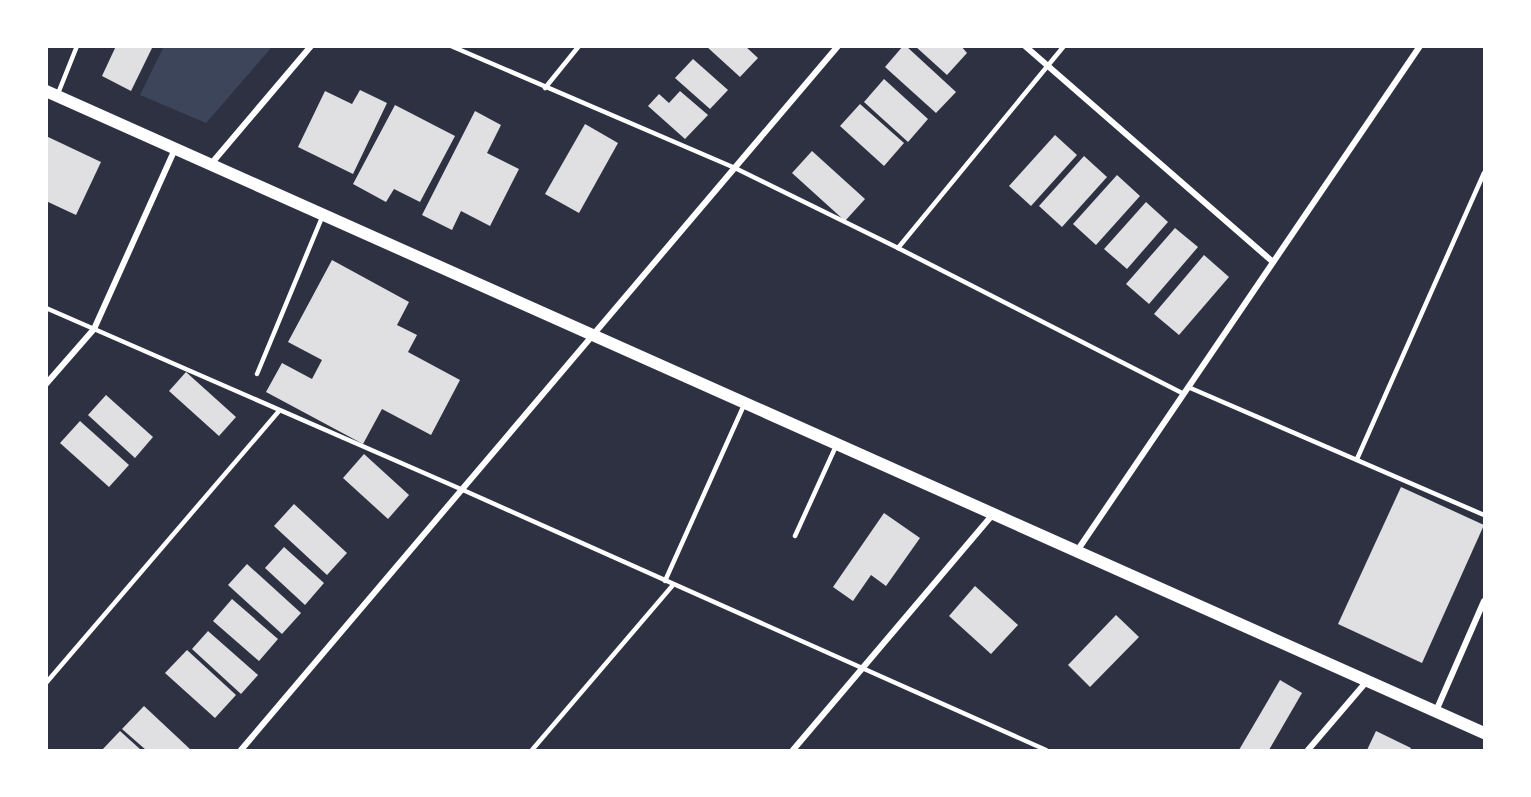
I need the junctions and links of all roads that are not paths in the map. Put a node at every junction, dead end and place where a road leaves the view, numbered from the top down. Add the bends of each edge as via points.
1 (77, 46) edge
2 (311, 46) edge
3 (451, 46) edge
4 (579, 46) edge
5 (838, 46) edge
6 (1026, 46) edge
7 (1064, 46) edge
8 (1420, 46) edge
9 (1047, 65) junction
10 (544, 88) junction
11 (52, 93) edge
12 (175, 149) junction
13 (211, 165) junction
14 (735, 168) junction
15 (1485, 173) edge
16 (322, 215) junction
17 (898, 248) junction
18 (1273, 262) junction
19 (46, 308) edge
20 (94, 328) junction
21 (592, 335) junction
22 (257, 374) dead end
23 (46, 384) edge
24 (1188, 387) junction
25 (1184, 394) junction
26 (745, 403) junction
27 (279, 411) junction
28 (837, 444) junction
29 (1357, 459) junction
30 (463, 490) junction
31 (994, 513) junction
32 (1485, 515) edge
33 (795, 536) dead end
34 (1077, 551) junction
35 (665, 581) junction
36 (673, 585) junction
37 (1485, 601) edge
38 (863, 669) junction
39 (1367, 681) junction
40 (46, 683) edge
41 (1436, 711) junction
42 (1485, 733) edge
43 (241, 750) edge
44 (532, 750) edge
45 (793, 750) edge
46 (1046, 750) edge
47 (1308, 750) edge

1 - 11 lane
2 - 13 street
3 - 10 lane
4 - 10 lane
5 - 14 street
6 - 9 street
7 - 9 lane
8 - 18 street
9 - 17 lane
9 - 18 street
10 - 14 lane
11 - 12 main road
12 - 13 main road
12 - 20 street
13 - 16 main road
14 - 17 lane
14 - 21 street
15 - 29 lane
16 - 21 main road
16 - 22 lane
17 - 25 lane
18 - 24 street
19 - 20 lane
20 - 23 street
20 - 27 lane
21 - 26 main road
21 - 30 street
24 - 25 street
24 - 29 lane
25 - 34 street
26 - 28 main road
26 - 35 lane
27 - 30 lane
27 - 40 lane
28 - 31 main road
28 - 33 lane
29 - 32 lane
30 - 35 lane
30 - 43 street
31 - 34 main road
31 - 38 street
34 - 39 main road
35 - 36 lane
36 - 38 lane
36 - 44 lane
37 - 41 street
38 - 45 street
38 - 46 lane
39 - 41 main road
39 - 47 street
41 - 42 main road

